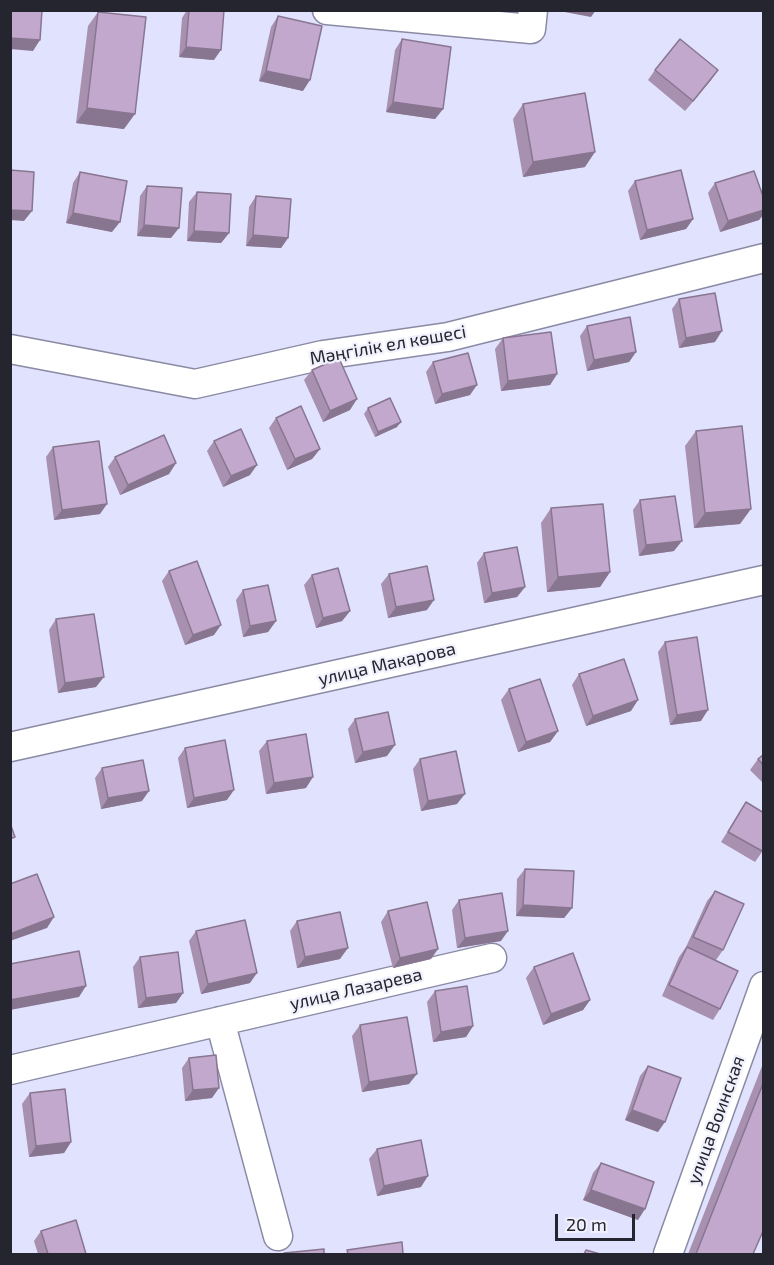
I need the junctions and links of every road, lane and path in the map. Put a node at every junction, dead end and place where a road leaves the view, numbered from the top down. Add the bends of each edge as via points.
1 (327, 10) edge
2 (532, 20) edge
3 (764, 258) edge
4 (10, 349) edge
5 (764, 580) edge
6 (10, 747) edge
7 (492, 958) dead end
8 (764, 986) edge
9 (758, 1018) edge
10 (219, 1021) junction
11 (10, 1071) edge
12 (278, 1236) dead end
13 (668, 1254) edge

1 - 2 street
3 - 4 street, Мәңгілік ел көшесі via 448,337 323,355 195,384
5 - 6 street, улица Макарова
7 - 10 street, улица Лазарева
8 - 9 street, улица Воинская
9 - 13 street, улица Воинская
10 - 11 street, улица Лазарева
10 - 12 street

